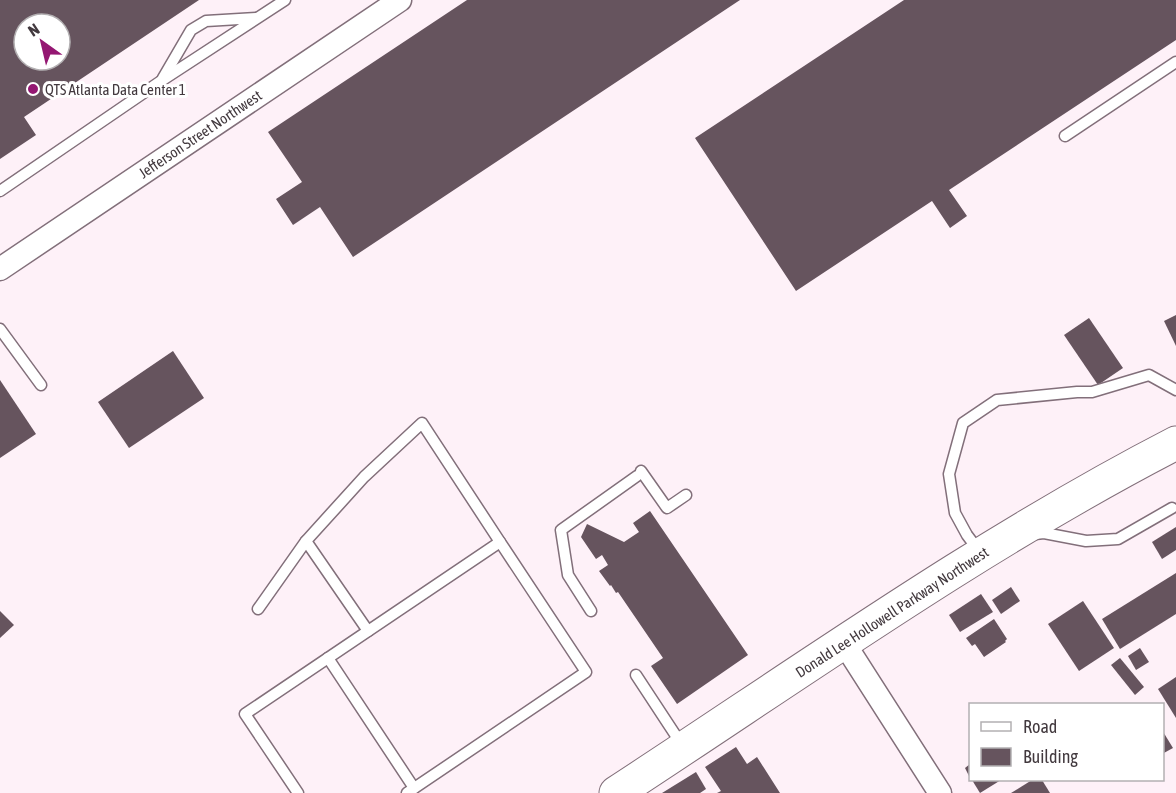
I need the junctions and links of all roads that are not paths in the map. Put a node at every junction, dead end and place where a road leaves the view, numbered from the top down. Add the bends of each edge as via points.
1 (285, 0) edge
2 (400, 0) edge
3 (257, 18) junction
4 (1176, 62) edge
5 (161, 81) junction
6 (1065, 136) dead end
7 (0, 191) edge
8 (0, 269) edge
9 (0, 329) edge
10 (41, 385) dead end
11 (1176, 390) edge
12 (1176, 443) edge
13 (686, 495) dead end
14 (1172, 508) dead end
15 (306, 541) junction
16 (500, 542) junction
17 (994, 545) junction
18 (258, 609) dead end
19 (591, 611) dead end
20 (368, 631) junction
21 (844, 643) junction
22 (328, 658) junction
23 (636, 675) dead end
24 (684, 748) junction
25 (411, 791) edge
26 (618, 792) edge
27 (298, 793) edge
28 (940, 793) edge

1 - 3 lane
2 - 8 street, Jefferson Street Northwest
3 - 5 lane
3 - 5 lane via 206,21 191,30
4 - 6 lane
5 - 7 lane
9 - 10 lane
11 - 17 lane via 1149,375 1092,392 997,400 963,423 949,474 955,513 967,536
12 - 17 main road, Donald Lee Hollowell Parkway Northwest
13 - 19 lane via 667,508 639,473 561,530 568,575
14 - 17 lane via 1118,539 1086,541 1044,533
15 - 16 lane via 364,477 422,423
15 - 18 lane
15 - 20 lane
16 - 20 lane
16 - 25 lane via 586,672
17 - 21 main road, Donald Lee Hollowell Parkway Northwest
20 - 22 lane
21 - 24 main road, Donald Lee Hollowell Parkway Northwest
21 - 28 street
22 - 25 lane
22 - 27 lane via 245,714
23 - 24 lane
24 - 26 main road, Donald Lee Hollowell Parkway Northwest

